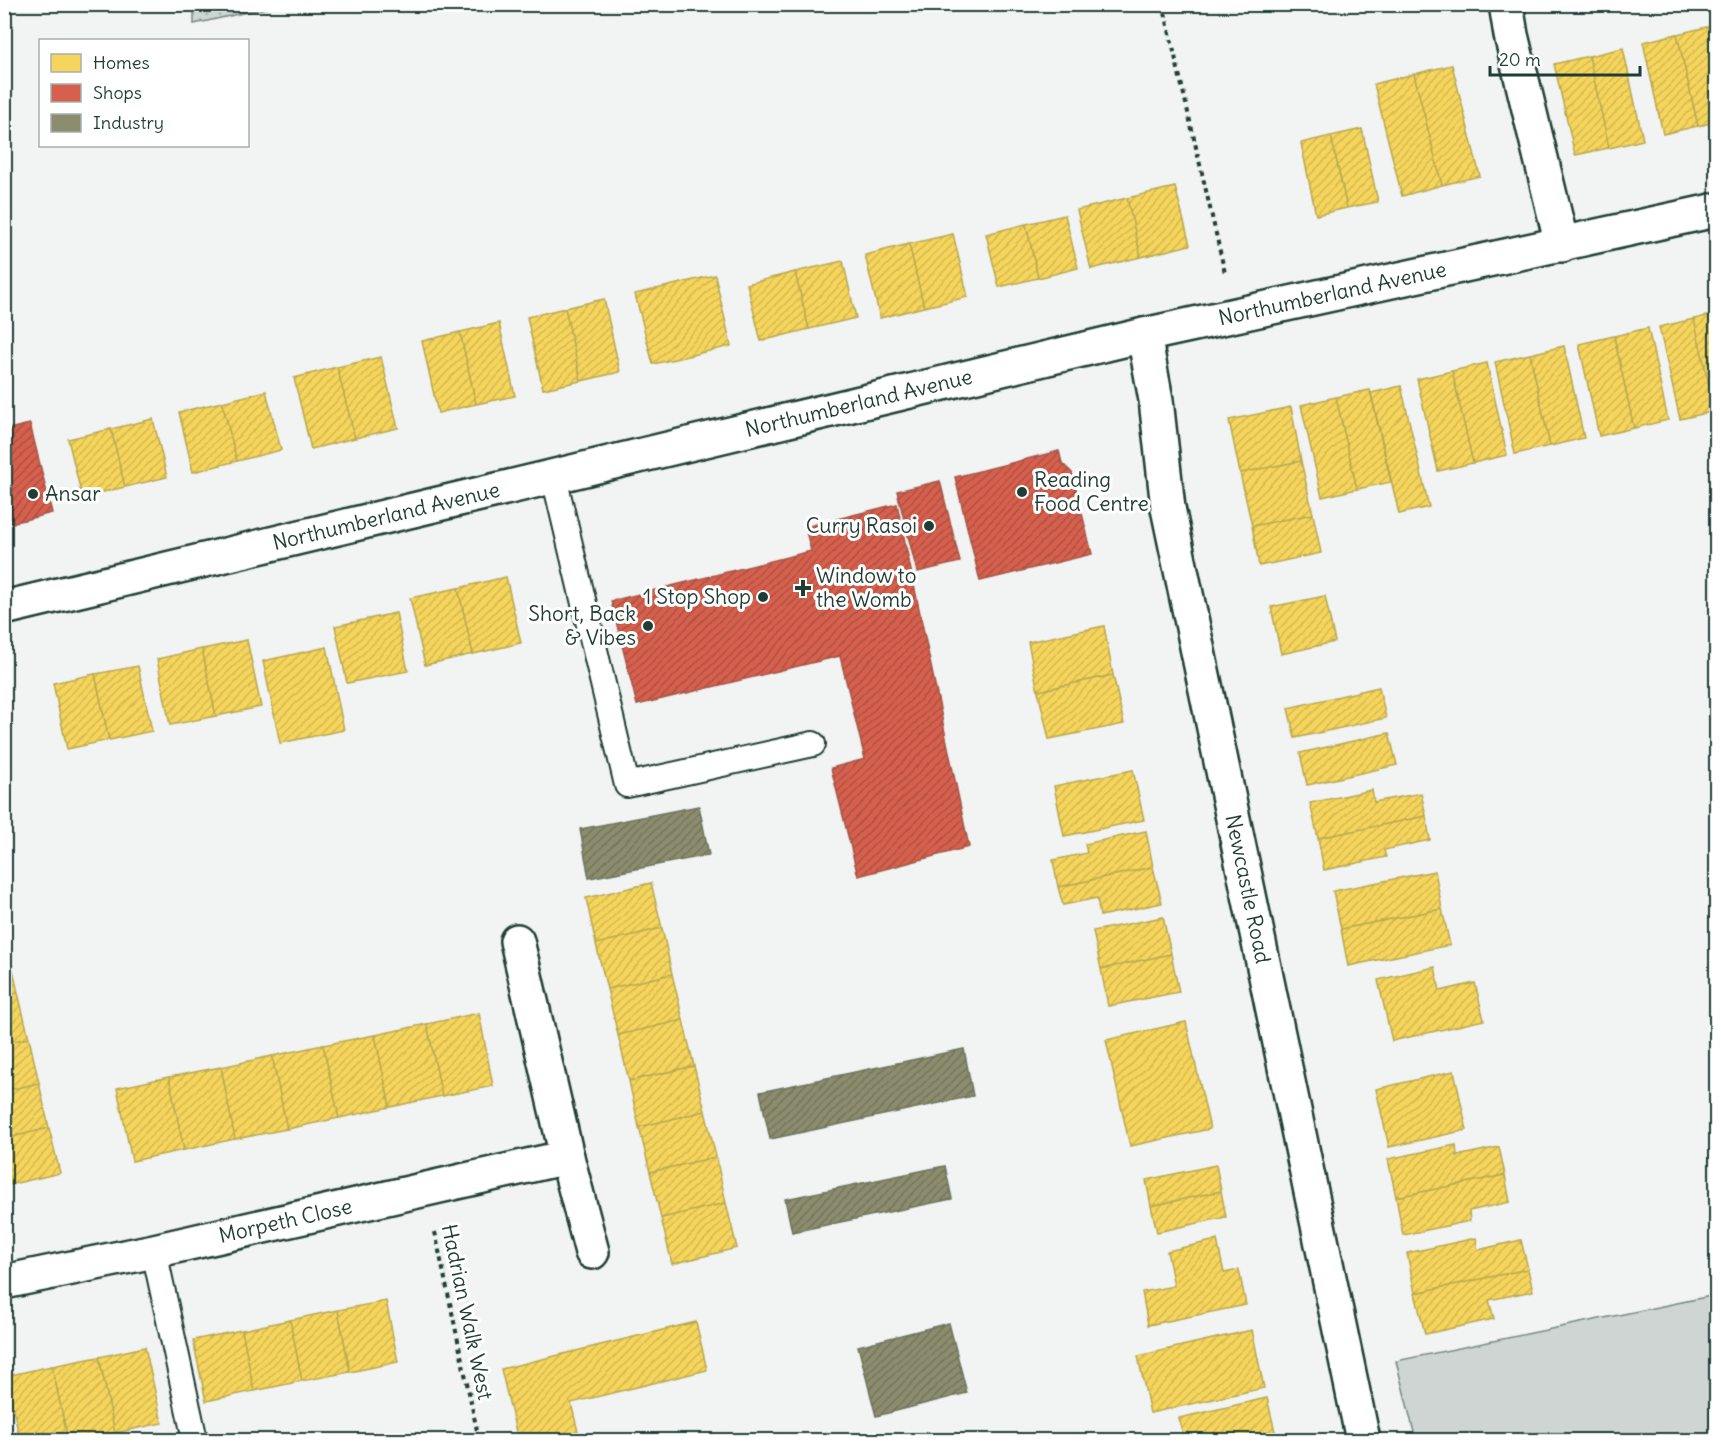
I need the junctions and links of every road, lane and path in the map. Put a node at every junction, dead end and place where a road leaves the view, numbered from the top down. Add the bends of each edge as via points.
1 (1163, 4) edge
2 (1506, 4) edge
3 (1716, 210) edge
4 (1562, 245) junction
5 (1235, 315) junction
6 (1144, 335) junction
7 (555, 477) junction
8 (4, 608) edge
9 (813, 744) dead end
10 (517, 941) dead end
11 (567, 1157) junction
12 (426, 1190) junction
13 (154, 1251) junction
14 (592, 1252) dead end
15 (4, 1282) edge
16 (195, 1440) edge
17 (480, 1440) edge
18 (1363, 1440) edge

1 - 5 path
2 - 4 street
3 - 4 street, Northumberland Avenue
4 - 5 street, Northumberland Avenue
5 - 6 street, Northumberland Avenue
6 - 7 street, Northumberland Avenue
6 - 18 street, Newcastle Road via 1168,508
7 - 8 street, Northumberland Avenue
7 - 9 lane via 627,786
10 - 11 street
11 - 12 street, Morpeth Close
11 - 14 street
12 - 13 street, Morpeth Close
12 - 17 path, Hadrian Walk West
13 - 15 street, Morpeth Close
13 - 16 lane

